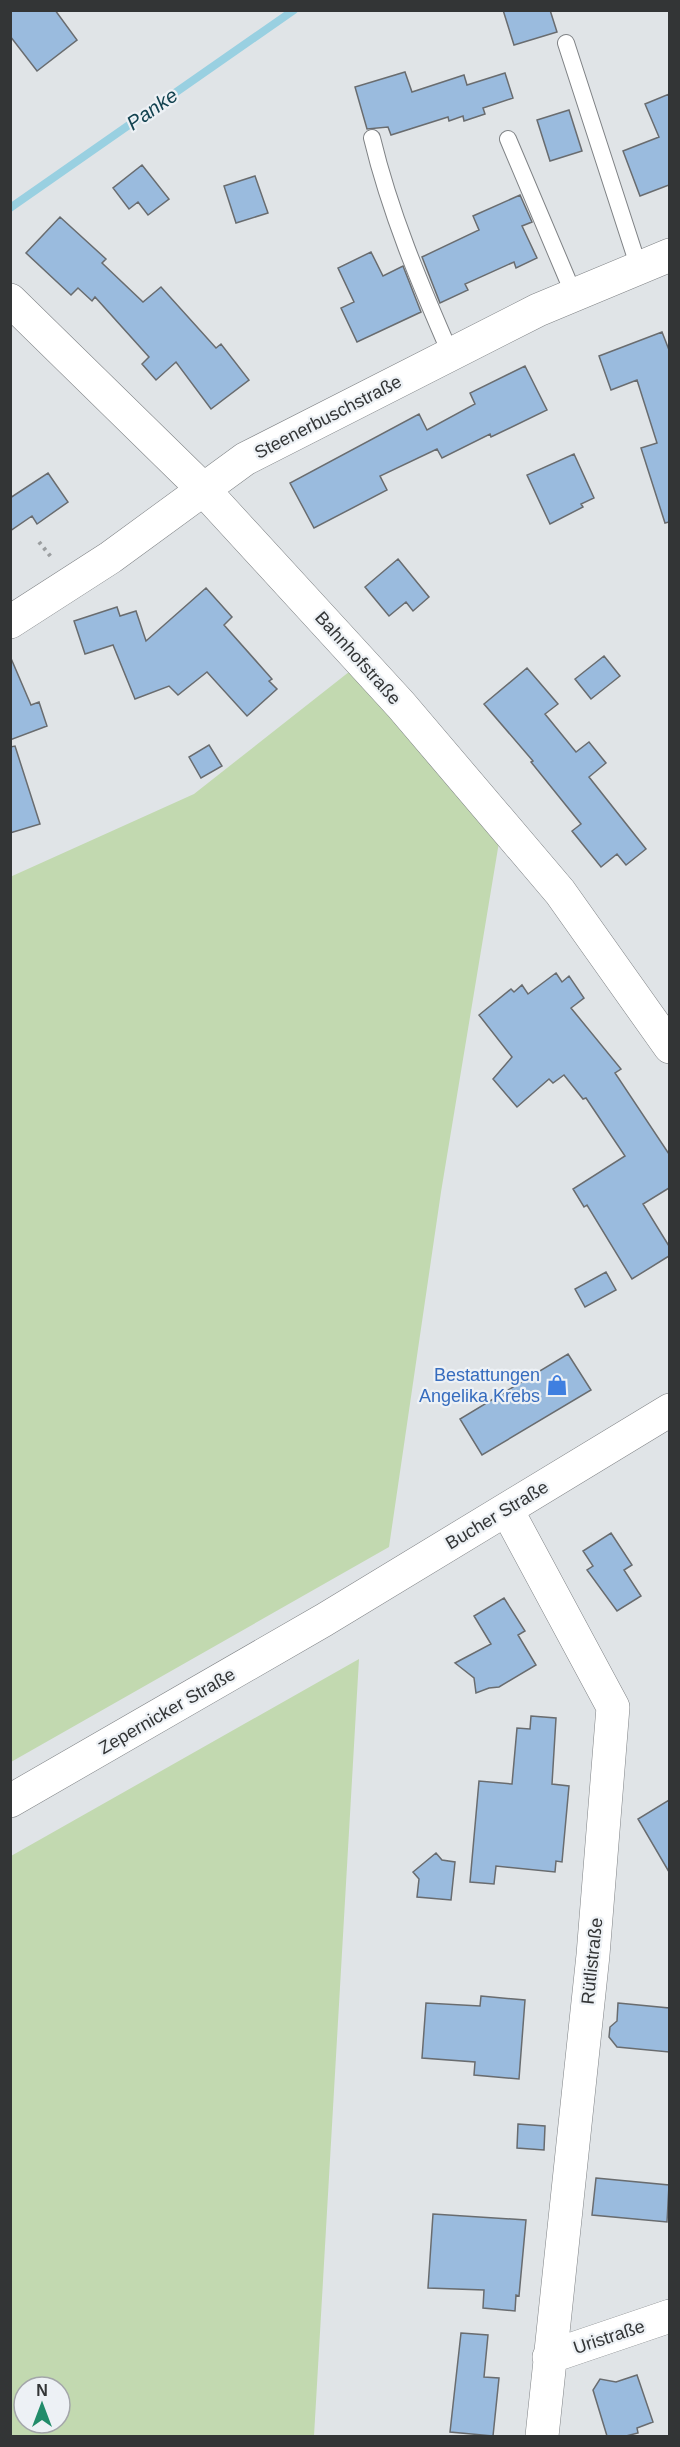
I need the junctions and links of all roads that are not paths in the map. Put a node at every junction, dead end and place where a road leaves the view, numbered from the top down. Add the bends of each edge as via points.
1 (566, 44) dead end
2 (372, 138) dead end
3 (508, 139) dead end
4 (669, 255) edge
5 (639, 268) junction
6 (574, 295) junction
7 (10, 300) edge
8 (451, 355) junction
9 (202, 488) junction
10 (10, 622) edge
11 (669, 1047) edge
12 (669, 1410) edge
13 (507, 1510) junction
14 (324, 1620) joint
15 (10, 1801) edge
16 (669, 2316) edge
17 (549, 2357) junction
18 (542, 2436) edge

1 - 5 lane
2 - 8 lane via 381,178 403,239
3 - 6 lane
4 - 5 street, Steenerbuschstraße
5 - 6 street, Steenerbuschstraße
6 - 8 street, Steenerbuschstraße
7 - 9 street, Bahnhofstraße
8 - 9 street, Steenerbuschstraße via 245,459
9 - 10 street, Steenerbuschstraße via 111,557
9 - 11 street, Bahnhofstraße via 401,705 560,892
12 - 13 street, Bucher Straße
13 - 14 street, Bucher Straße
13 - 17 street, Rütlistraße via 613,1707 595,1940
14 - 15 street, Zepernicker Straße
16 - 17 street, Uristraße
17 - 18 street, Rütlistraße

